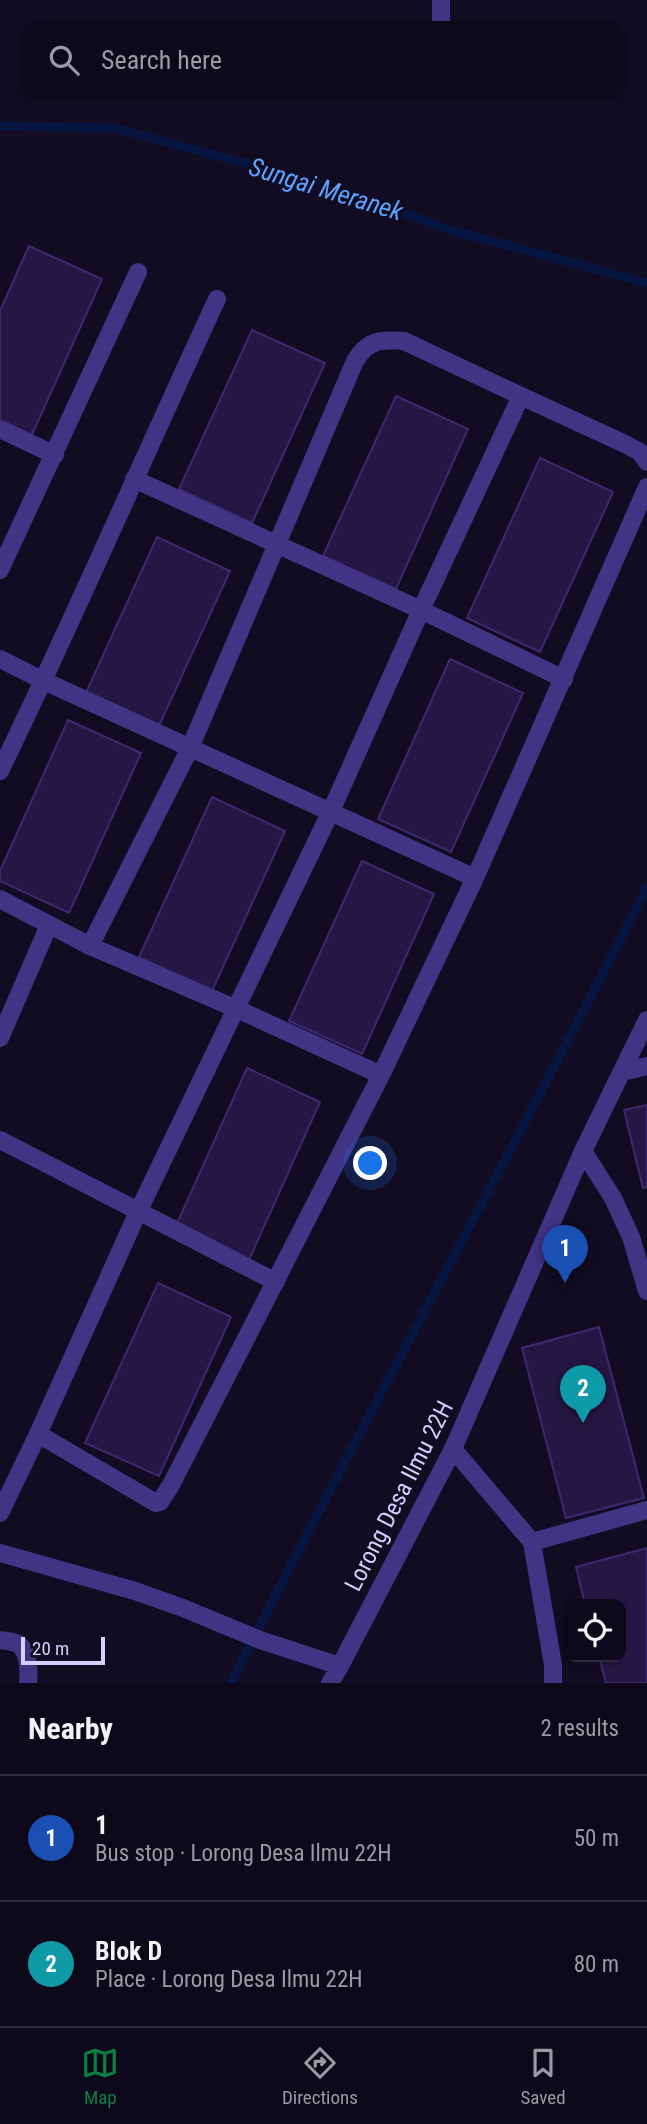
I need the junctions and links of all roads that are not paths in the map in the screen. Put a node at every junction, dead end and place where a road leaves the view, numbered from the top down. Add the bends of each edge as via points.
1 (441, 0) edge
2 (440, 21) edge
3 (138, 272) dead end
4 (216, 299) dead end
5 (521, 396) junction
6 (0, 429) edge
7 (55, 455) junction
8 (647, 461) edge
9 (134, 479) junction
10 (647, 487) edge
11 (277, 544) junction
12 (0, 570) edge
13 (421, 610) junction
14 (0, 659) edge
15 (564, 679) junction
16 (44, 681) junction
17 (190, 748) junction
18 (0, 771) edge
19 (331, 811) junction
20 (475, 878) junction
21 (0, 899) edge
22 (49, 925) junction
23 (90, 946) junction
24 (237, 1009) junction
25 (647, 1020) edge
26 (0, 1038) edge
27 (647, 1066) edge
28 (622, 1072) junction
29 (381, 1074) junction
30 (0, 1140) edge
31 (583, 1151) junction
32 (138, 1212) junction
33 (639, 1235) edge
34 (276, 1282) junction
35 (647, 1292) edge
36 (38, 1434) junction
37 (453, 1449) junction
38 (647, 1510) edge
39 (0, 1513) edge
40 (532, 1542) junction
41 (0, 1553) edge
42 (0, 1640) edge
43 (340, 1665) junction
44 (28, 1683) edge
45 (330, 1683) edge
46 (553, 1683) edge

1 - 2 street
3 - 7 street
4 - 9 street
5 - 8 street via 625,444
5 - 11 street via 404,341 368,345 355,360
5 - 13 street
6 - 7 street
7 - 12 street
9 - 11 street
9 - 16 street
10 - 15 street
11 - 13 street
11 - 17 street
13 - 15 street
13 - 19 street
14 - 16 street
15 - 20 street
16 - 17 street
16 - 18 street
17 - 19 street
17 - 23 street
19 - 20 street
19 - 24 street
20 - 29 street
21 - 22 street
22 - 23 street
22 - 26 street
23 - 24 street
24 - 29 street
24 - 32 street
25 - 28 street, Lorong Desa Ilmu 22H
27 - 28 street
28 - 31 street, Lorong Desa Ilmu 22H
29 - 34 street
30 - 32 street
31 - 33 street
31 - 37 street, Lorong Desa Ilmu 22H
32 - 34 street
32 - 36 street
33 - 35 street
34 - 36 street via 172,1485 158,1503
36 - 39 street
37 - 40 street
37 - 43 street, Lorong Desa Ilmu 22H
38 - 40 street
40 - 46 street via 554,1665
41 - 43 street via 111,1584
42 - 44 street via 18,1644 23,1651
43 - 45 street, Lorong Desa Ilmu 22H

